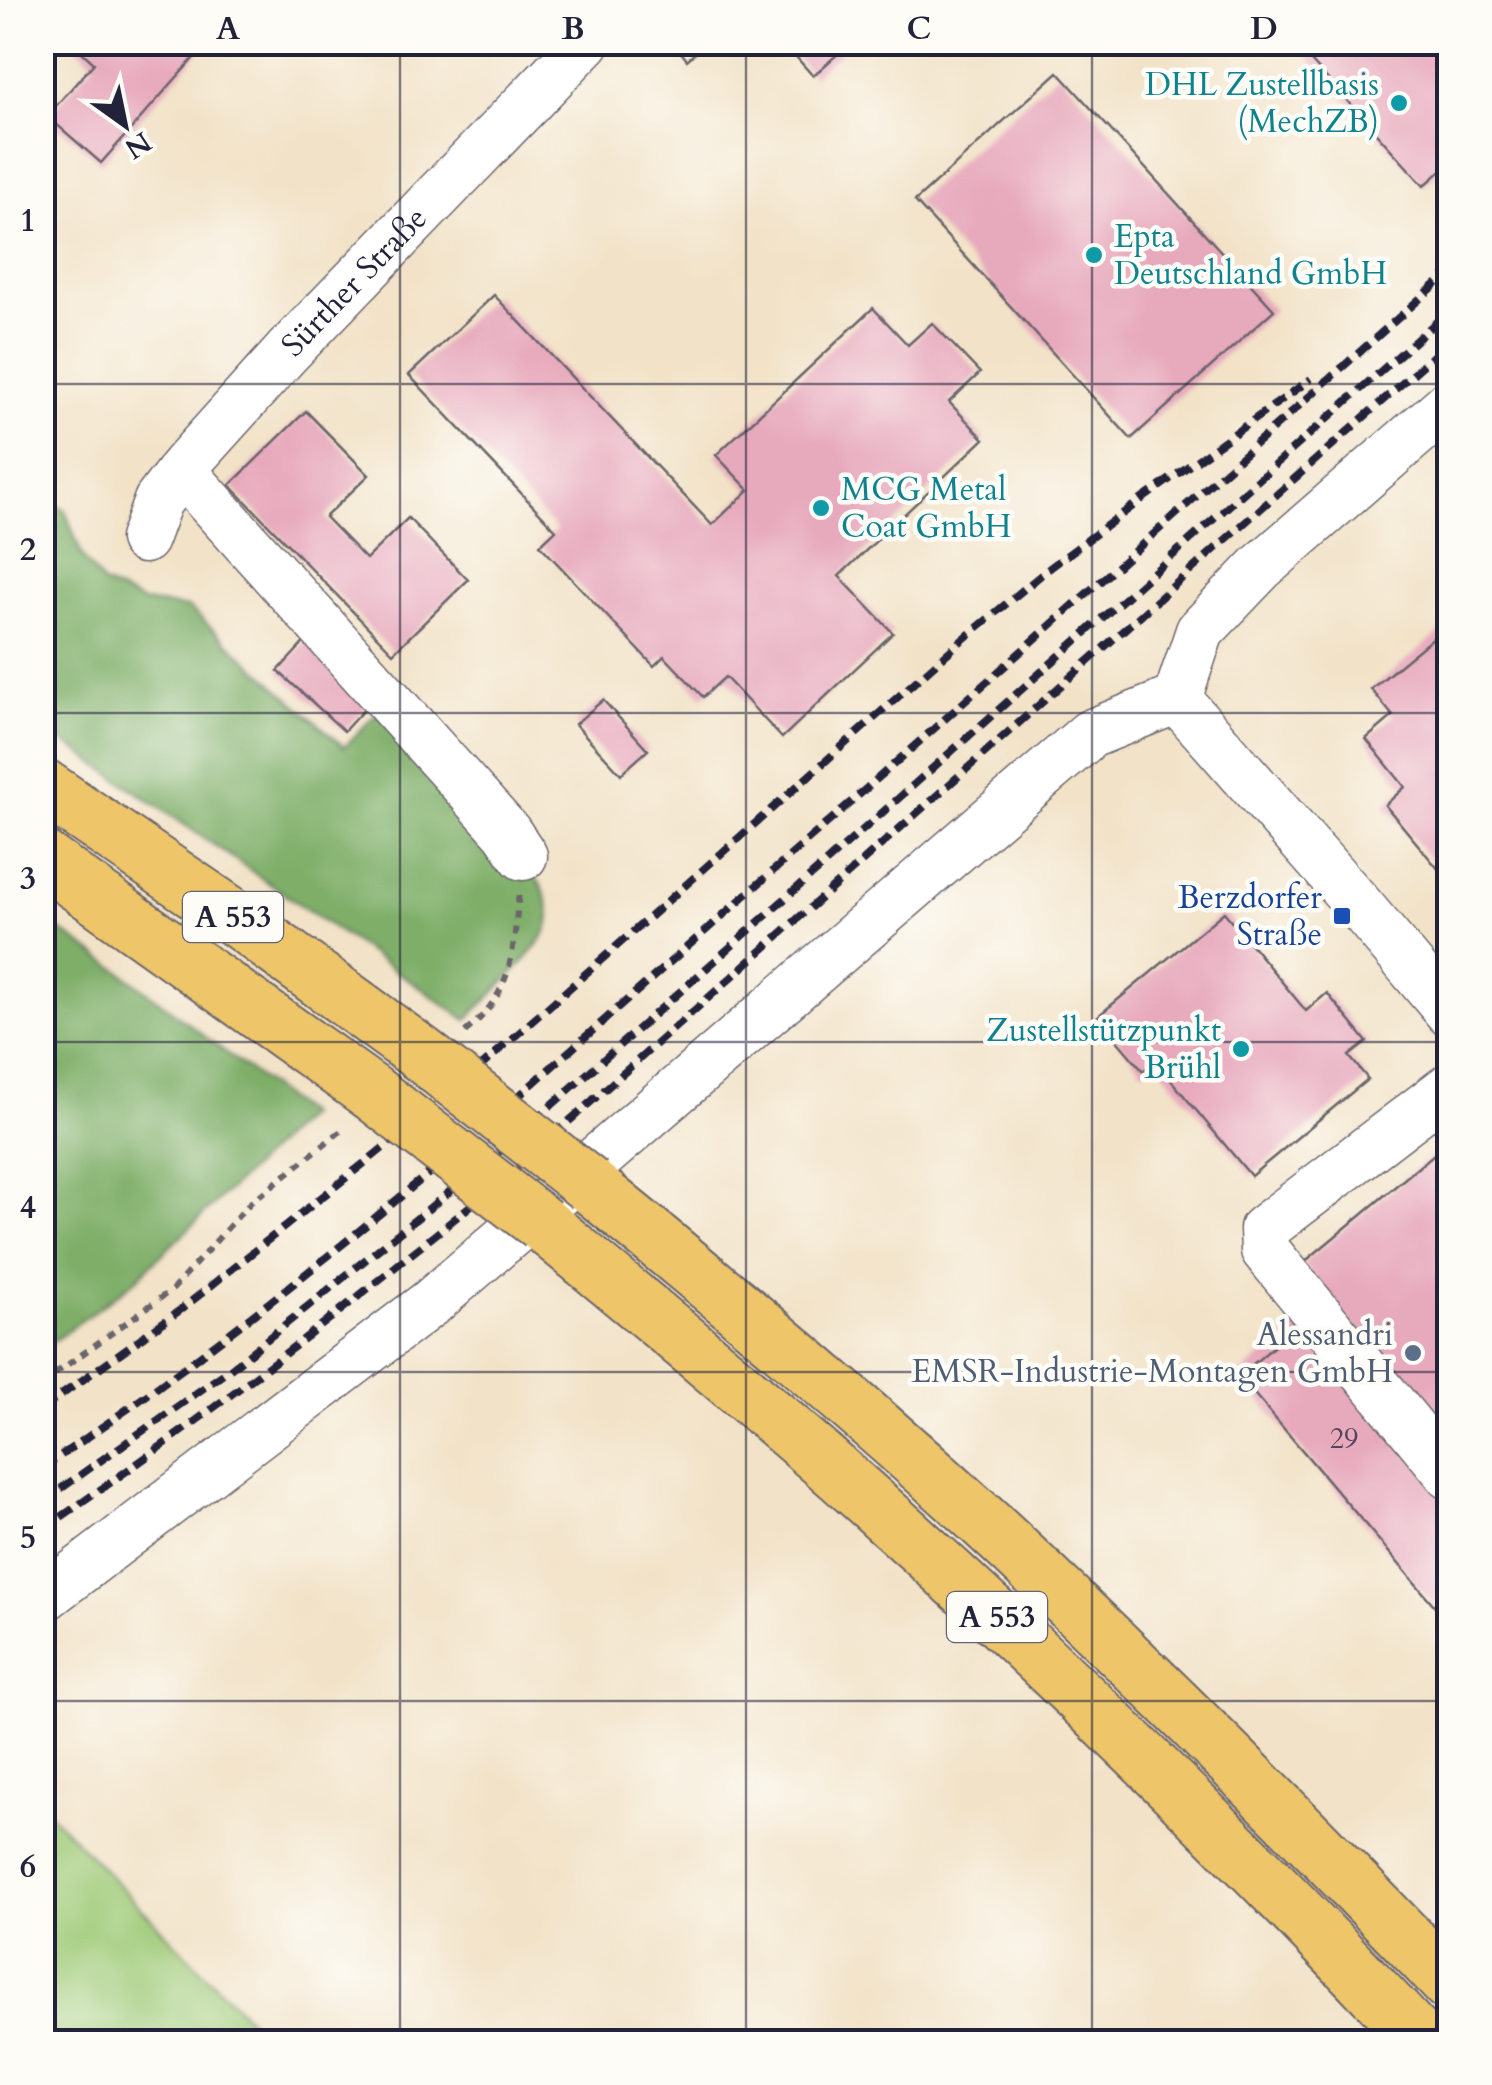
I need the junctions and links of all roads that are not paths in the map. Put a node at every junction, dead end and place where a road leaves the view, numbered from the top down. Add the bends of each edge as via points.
1 (586, 42) edge
2 (1450, 403) edge
3 (181, 470) junction
4 (144, 539) dead end
5 (1177, 700) junction
6 (42, 786) edge
7 (523, 856) road end
8 (42, 858) edge
9 (1450, 1013) edge
10 (1450, 1087) edge
11 (1450, 1475) edge
12 (42, 1599) edge
13 (1450, 1984) edge
14 (1422, 2042) edge

1 - 3 street, Sürther Straße
2 - 5 street via 1261,567 1200,632
3 - 4 street, Sürther Straße via 158,501
3 - 7 street
5 - 9 street
5 - 12 street via 1090,734 433,1301
6 - 13 highway, A 553, bridge via 436,1048 1009,1546 1253,1780
8 - 14 highway, A 553, bridge via 365,1104 542,1224 713,1366 990,1611 1209,1822
10 - 11 street via 1264,1229 1265,1250

